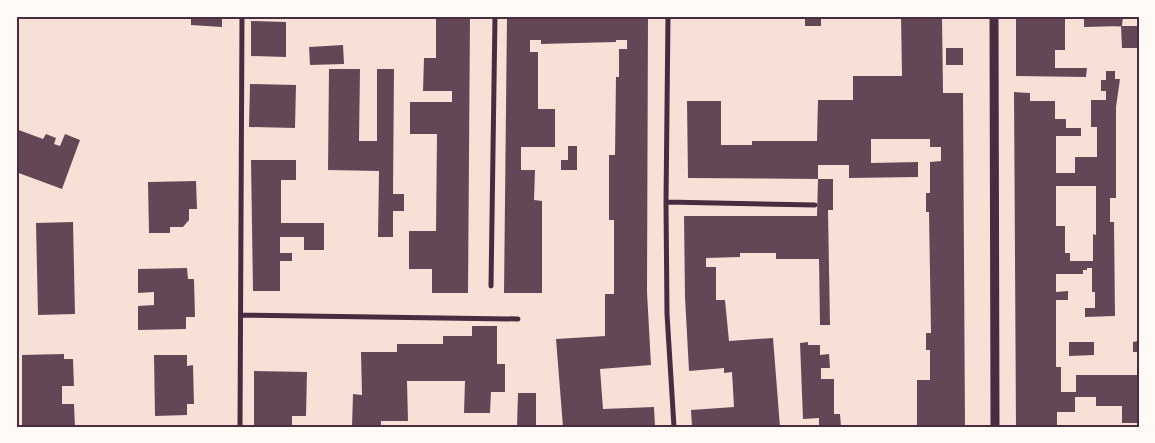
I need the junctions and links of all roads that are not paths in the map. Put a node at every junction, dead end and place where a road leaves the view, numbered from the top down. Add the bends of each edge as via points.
1 (242, 16) edge
2 (496, 16) edge
3 (668, 16) edge
4 (994, 16) edge
5 (666, 202) junction
6 (815, 205) dead end
7 (491, 286) dead end
8 (241, 315) junction
9 (518, 319) dead end
10 (240, 427) edge
11 (674, 427) edge
12 (995, 427) edge

1 - 8 street
2 - 7 street
3 - 5 street
4 - 12 street
5 - 6 street
5 - 11 street via 667,314
8 - 9 street
8 - 10 street

